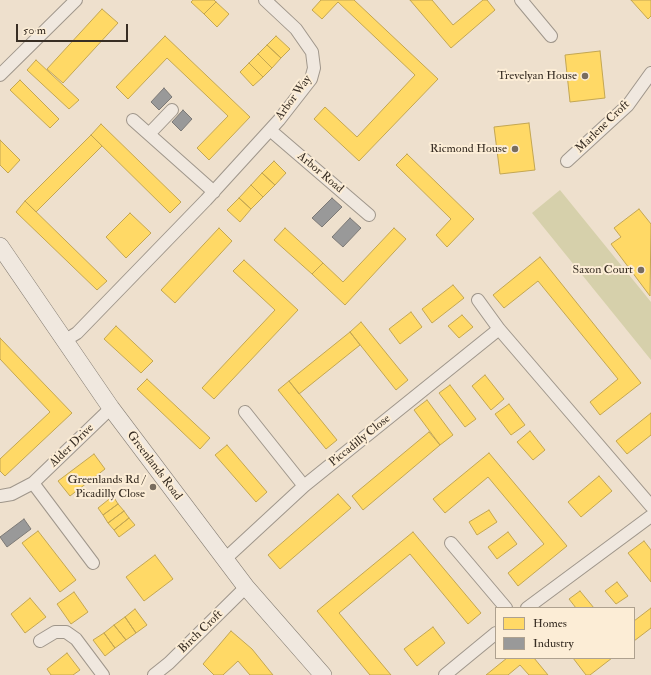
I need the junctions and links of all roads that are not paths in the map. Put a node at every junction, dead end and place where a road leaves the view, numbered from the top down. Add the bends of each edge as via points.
1 (76, 0) edge
2 (265, 0) edge
3 (521, 0) edge
4 (551, 36) dead end
5 (651, 73) edge
6 (0, 75) edge
7 (172, 110) dead end
8 (133, 120) dead end
9 (270, 130) junction
10 (149, 134) junction
11 (567, 161) dead end
12 (214, 192) junction
13 (369, 215) dead end
14 (0, 246) edge
15 (478, 300) dead end
16 (499, 328) junction
17 (64, 341) junction
18 (111, 408) junction
19 (245, 412) dead end
20 (33, 483) junction
21 (304, 486) junction
22 (0, 496) edge
23 (651, 506) edge
24 (651, 516) edge
25 (451, 543) dead end
26 (225, 559) junction
27 (93, 563) dead end
28 (246, 587) junction
29 (505, 607) edge
30 (529, 607) edge
31 (495, 634) edge
32 (40, 642) dead end
33 (103, 675) edge
34 (154, 675) edge
35 (323, 675) edge
36 (445, 675) edge

1 - 6 street
2 - 9 street, Arbor Way via 296,29 312,52 314,68 311,79
3 - 4 street
5 - 11 street, Marlene Croft via 628,105
7 - 10 street
8 - 10 street
9 - 12 street, Arbor Way
9 - 13 street, Arbor Road
10 - 12 street
12 - 17 street, Arbor Way via 77,333
14 - 17 street, Greenlands Road
15 - 16 street
16 - 21 street, Piccadilly Close
16 - 23 street
17 - 18 street, Greenlands Road
18 - 20 street, Alder Drive
18 - 26 street, Greenlands Road
19 - 21 street
20 - 22 street, Alder Drive via 12,494
20 - 27 street
21 - 26 street, Piccadilly Close
24 - 30 street
25 - 29 street
26 - 28 street, Greenlands Road
28 - 34 street, Birch Croft
28 - 35 street, Greenlands Road
31 - 36 street
32 - 33 street via 55,632 66,632 76,639

